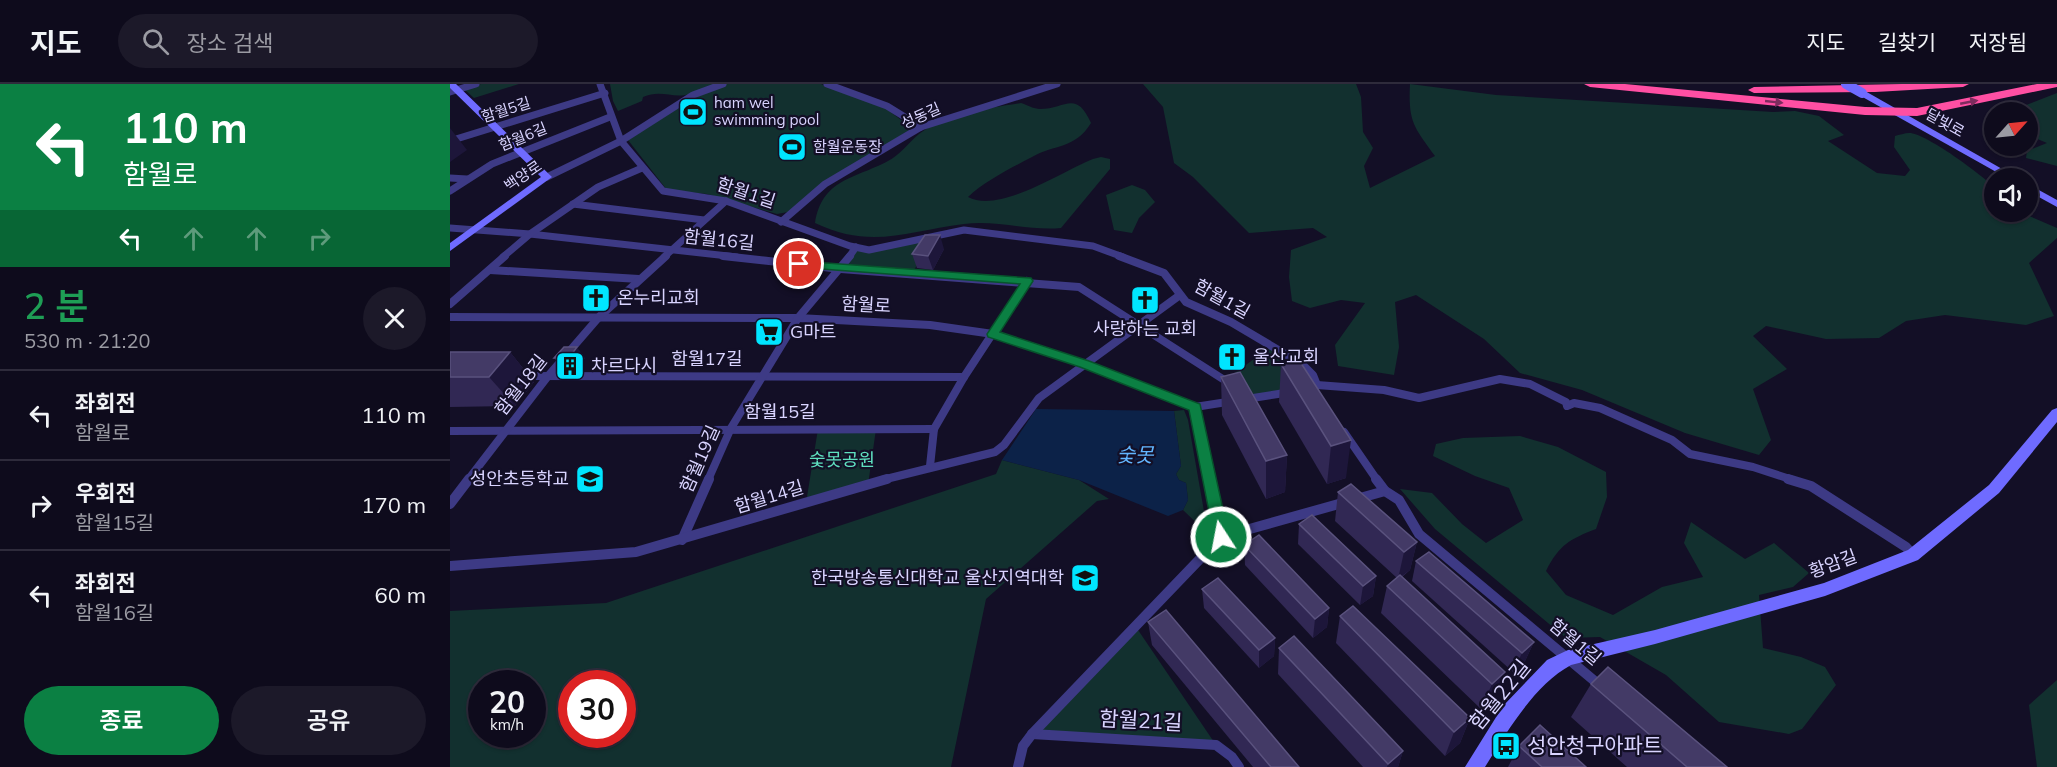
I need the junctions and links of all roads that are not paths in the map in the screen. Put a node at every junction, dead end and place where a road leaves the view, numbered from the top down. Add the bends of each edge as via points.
1 (476, 84) edge
2 (600, 84) edge
3 (723, 84) edge
4 (827, 84) edge
5 (1057, 84) edge
6 (1590, 84) edge
7 (1600, 84) edge
8 (1682, 84) edge
9 (1846, 84) edge
10 (1879, 84) edge
11 (1963, 84) edge
12 (2054, 84) edge
13 (453, 88) edge
14 (605, 93) junction
15 (1891, 110) junction
16 (610, 117) junction
17 (921, 127) junction
18 (495, 128) junction
19 (450, 141) edge
20 (621, 141) junction
21 (520, 153) junction
22 (642, 168) junction
23 (1995, 168) edge
24 (450, 177) edge
25 (547, 177) junction
26 (467, 179) junction
27 (450, 191) edge
28 (2038, 193) edge
29 (726, 201) junction
30 (573, 204) junction
31 (2057, 204) edge
32 (704, 220) junction
33 (781, 222) junction
34 (450, 228) edge
35 (475, 230) junction
36 (530, 234) junction
37 (856, 247) junction
38 (450, 248) edge
39 (671, 250) junction
40 (841, 269) junction
41 (490, 270) junction
42 (639, 279) junction
43 (1027, 281) junction
44 (1180, 295) junction
45 (450, 304) edge
46 (450, 317) edge
47 (598, 317) junction
48 (798, 318) junction
49 (1140, 323) junction
50 (993, 334) junction
51 (1085, 364) junction
52 (763, 375) junction
53 (504, 376) edge
54 (548, 376) junction
55 (964, 377) junction
56 (1234, 386) edge
57 (1316, 391) junction
58 (1243, 392) edge
59 (1251, 397) junction
60 (1195, 407) junction
61 (2057, 412) edge
62 (1339, 426) edge
63 (731, 428) junction
64 (507, 429) junction
65 (934, 429) junction
66 (450, 431) edge
67 (930, 466) junction
68 (1385, 491) junction
69 (455, 492) edge
70 (450, 504) edge
71 (1221, 537) junction
72 (682, 540) junction
73 (1913, 555) junction
74 (450, 566) edge
75 (1568, 658) junction
76 (1613, 697) edge
77 (1032, 734) junction
78 (1018, 767) edge
79 (1239, 767) edge
80 (1473, 767) edge

1 - 13 street
2 - 14 street, 함월1길
3 - 20 street, 백양로 via 693,95
4 - 17 street via 887,105
5 - 17 street, 성동길
6 -> 15 highway via 1865,111
7 - 11 highway via 1815,90
8 - 10 highway
9 - 15 street, 달빛로, bridge
15 -> 12 highway via 1917,112
13 - 18 street
14 - 16 street, 함월1길
14 - 18 street, 함월5길
15 - 23 street, 달빛로
16 - 20 street, 함월1길
16 - 21 street, 함월6길
17 - 33 street, 성동길 via 825,184
18 - 19 street, 함월5길
18 - 21 street
20 - 22 street, 함월1길
20 - 25 street, 백양로
21 - 25 street
21 - 26 street, 함월6길
22 - 29 street, 함월1길 via 663,191
22 - 30 street via 598,187
24 - 26 street
25 - 35 street, 백양로
26 - 27 street, 함월6길
28 - 31 street
29 - 32 street, 함월18길
29 - 33 street, 함월1길
30 - 32 street
30 - 36 street
32 - 39 street, 함월18길
33 - 37 street, 함월1길
34 - 35 street, 함월16길
35 - 36 street, 함월16길
35 - 38 street, 백양로
36 - 39 street, 함월16길
36 - 41 street
37 - 40 street, 함월19길
37 - 44 street, 함월1길 via 870,250 964,230 1093,246 1164,273
39 - 40 street, 함월16길
39 - 42 street, 함월18길
40 - 43 street, 함월16길
40 - 48 street, 함월19길
41 - 42 street
41 - 45 street
42 - 47 street, 함월18길
43 - 49 street, 함월16길 via 1087,290
43 - 50 street
44 - 49 street, 함월14길
44 - 57 street, 함월1길 via 1186,302 1231,322 1302,364 1312,375
46 - 47 street, 함월로
47 - 48 street, 함월로
47 - 54 street, 함월18길
48 - 50 street, 함월로
48 - 52 street, 함월19길
49 - 51 street, 함월14길
49 - 56 street, 함월16길
50 - 51 street, 함월로
50 - 55 street
51 - 60 street, 함월로
51 - 67 street, 함월14길 via 1039,398 995,452
52 - 54 street, 함월17길
52 - 55 street, 함월17길
52 - 63 street, 함월19길
53 - 54 street, 함월17길
54 - 64 street, 함월18길
55 - 65 street
57 - 59 street
57 - 73 street via 1384,390 1419,398 1500,379 1530,384 1567,406 1574,403 1600,408 1672,440 1690,454 1753,467 1811,486
58 - 59 street
59 - 60 street
60 - 71 street
61 - 73 street, 황암길 via 1994,489
62 - 68 street, 함월1길
63 - 64 street, 함월15길
63 - 65 street, 함월15길
63 - 72 street, 함월19길
64 - 66 street, 함월15길
64 - 69 street, 함월18길
65 - 67 street
67 - 72 street, 함월14길
68 - 71 street
68 - 75 street, 함월1길 via 1399,500 1419,534
69 - 70 street, 함월18길
71 - 77 street
72 - 74 street, 함월14길 via 636,552
73 - 75 street, 황암길 via 1825,589
75 - 76 street, 함월1길
75 - 80 street, 함월22길 via 1553,666 1509,712
77 - 78 street via 1023,746
77 - 79 street, 함월21길 via 1216,745

